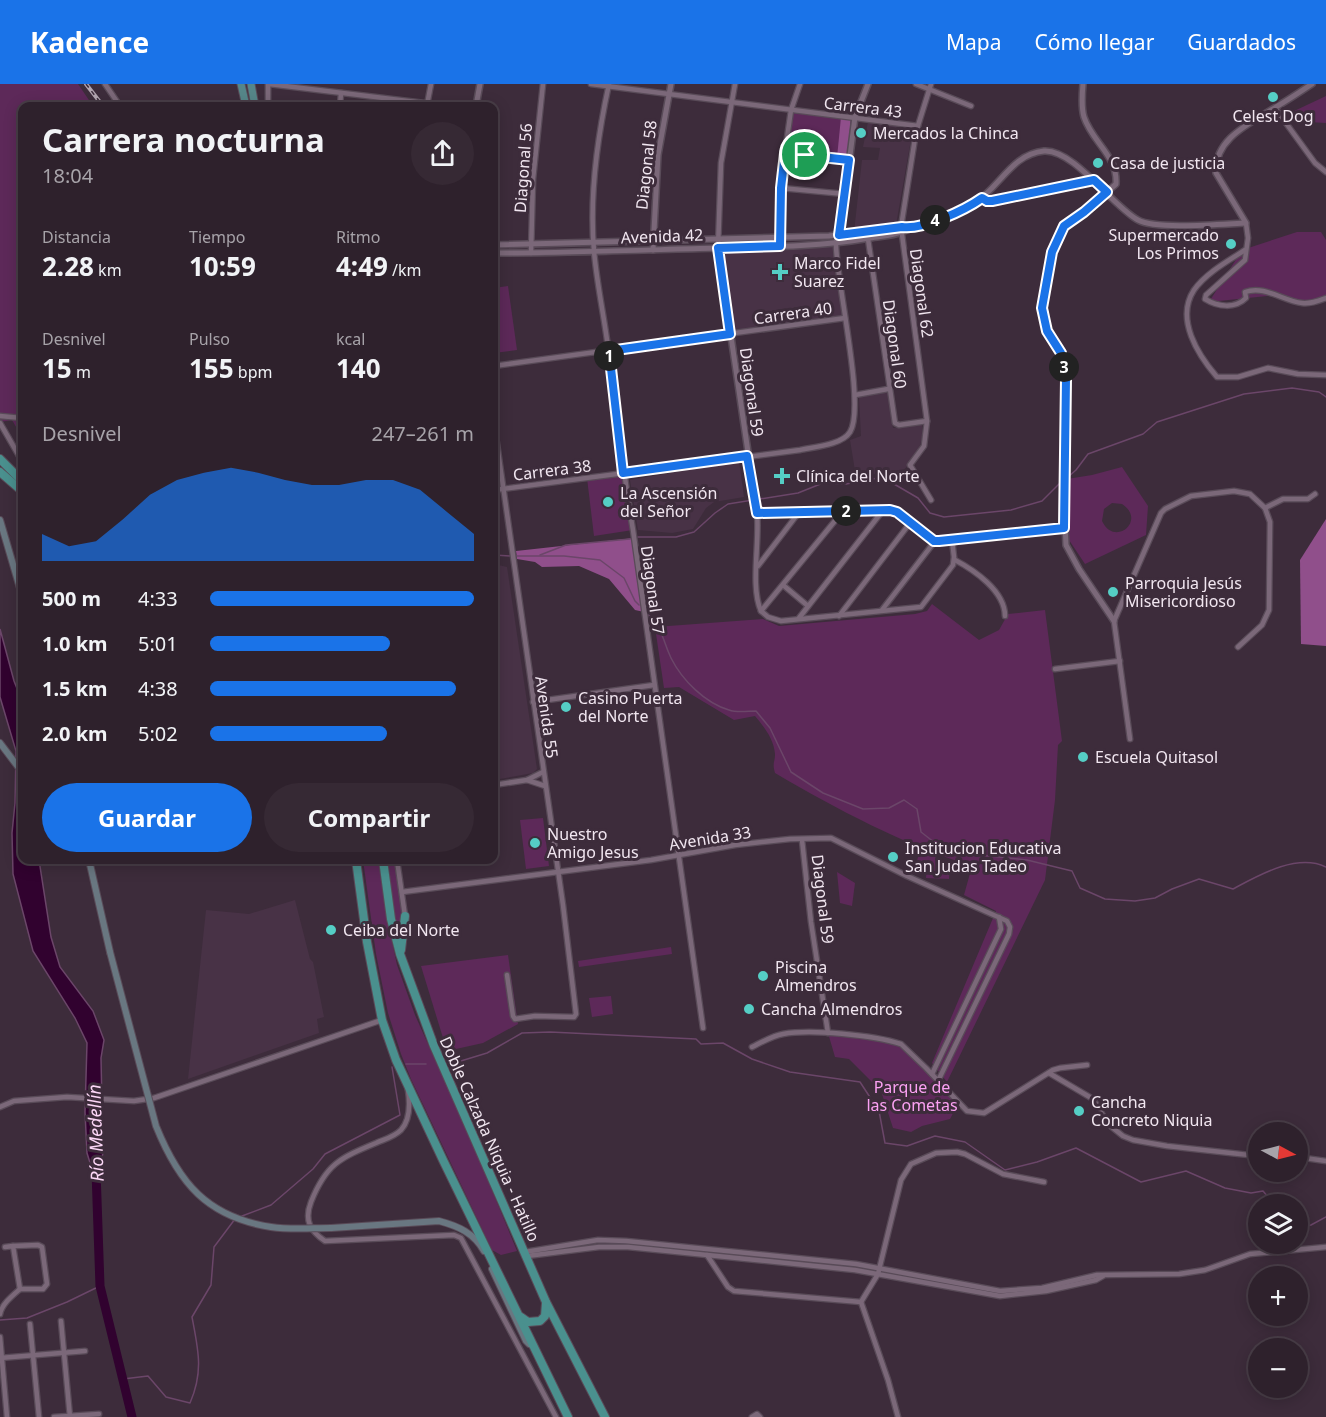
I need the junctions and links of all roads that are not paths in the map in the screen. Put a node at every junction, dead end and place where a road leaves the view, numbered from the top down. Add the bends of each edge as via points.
1 (105, 84) edge
2 (241, 84) edge
3 (251, 84) edge
4 (269, 84) edge
5 (431, 84) edge
6 (480, 84) edge
7 (543, 84) edge
8 (591, 84) edge
9 (671, 84) edge
10 (735, 84) edge
11 (800, 84) edge
12 (868, 84) edge
13 (916, 84) edge
14 (1083, 84) edge
15 (1312, 84) edge
16 (608, 85) edge
17 (930, 87) edge
18 (341, 93) junction
19 (669, 94) junction
20 (384, 98) junction
21 (117, 102) edge
22 (245, 102) edge
23 (254, 102) edge
24 (268, 102) edge
25 (340, 102) edge
26 (384, 102) edge
27 (409, 102) edge
28 (428, 102) edge
29 (477, 102) edge
30 (731, 102) junction
31 (971, 106) dead end
32 (1275, 108) junction
33 (791, 110) junction
34 (855, 117) junction
35 (918, 126) junction
36 (785, 153) junction
37 (849, 160) junction
38 (1326, 172) edge
39 (1094, 180) junction
40 (781, 188) junction
41 (1107, 192) junction
42 (845, 194) junction
43 (982, 198) junction
44 (1246, 223) junction
45 (902, 229) junction
46 (839, 235) junction
47 (867, 235) junction
48 (779, 237) junction
49 (718, 238) junction
50 (654, 241) junction
51 (593, 242) junction
52 (531, 244) junction
53 (836, 244) junction
54 (498, 245) edge
55 (780, 246) junction
56 (718, 248) junction
57 (653, 250) junction
58 (1245, 250) junction
59 (594, 252) junction
60 (498, 253) edge
61 (531, 253) junction
62 (1326, 298) edge
63 (845, 318) junction
64 (730, 334) junction
65 (609, 351) junction
66 (498, 365) edge
67 (1326, 375) edge
68 (888, 389) junction
69 (855, 395) junction
70 (0, 416) edge
71 (18, 418) edge
72 (927, 421) junction
73 (0, 423) edge
74 (498, 449) edge
75 (18, 454) edge
76 (747, 456) junction
77 (0, 459) edge
78 (0, 472) edge
79 (623, 473) junction
80 (18, 477) edge
81 (18, 488) edge
82 (504, 489) junction
83 (498, 490) edge
84 (1315, 494) dead end
85 (930, 500) dead end
86 (1264, 508) junction
87 (884, 510) junction
88 (800, 511) junction
89 (843, 511) junction
90 (757, 513) junction
91 (0, 520) edge
92 (910, 523) junction
93 (1064, 528) junction
94 (952, 540) junction
95 (934, 541) junction
96 (955, 560) junction
97 (757, 567) junction
98 (18, 581) edge
99 (783, 585) junction
100 (808, 606) junction
101 (761, 611) junction
102 (882, 611) junction
103 (839, 616) junction
104 (1005, 616) dead end
105 (799, 618) junction
106 (1114, 621) junction
107 (1238, 647) dead end
108 (1120, 661) junction
109 (1055, 669) dead end
110 (654, 685) junction
111 (533, 702) junction
112 (1130, 739) dead end
113 (0, 743) edge
114 (18, 767) edge
115 (543, 772) junction
116 (527, 780) junction
117 (498, 784) edge
118 (545, 786) junction
119 (802, 840) junction
120 (678, 855) junction
121 (90, 864) edge
122 (357, 864) edge
123 (384, 864) edge
124 (398, 864) edge
125 (557, 871) junction
126 (402, 892) junction
127 (405, 916) joint
128 (999, 917) junction
129 (400, 954) junction
130 (507, 975) dead end
131 (381, 1020) junction
132 (703, 1028) dead end
133 (828, 1033) junction
134 (752, 1047) dead end
135 (1087, 1065) dead end
136 (1049, 1073) junction
137 (932, 1074) junction
138 (407, 1081) junction
139 (938, 1081) junction
140 (0, 1107) edge
141 (1248, 1154) edge
142 (1308, 1158) edge
143 (1326, 1161) edge
144 (1044, 1182) dead end
145 (13, 1246) junction
146 (5, 1247) dead end
147 (1326, 1247) edge
148 (706, 1249) junction
149 (526, 1254) junction
150 (708, 1256) junction
151 (878, 1271) junction
152 (20, 1289) junction
153 (546, 1302) junction
154 (861, 1302) junction
155 (0, 1314) edge
156 (518, 1314) junction
157 (61, 1321) dead end
158 (30, 1324) dead end
159 (0, 1337) edge
160 (533, 1345) junction
161 (85, 1351) dead end
162 (64, 1353) junction
163 (33, 1355) junction
164 (1, 1358) edge
165 (99, 1414) dead end
166 (70, 1416) edge
167 (8, 1417) edge
168 (39, 1417) edge
169 (54, 1417) edge
170 (556, 1417) edge
171 (568, 1417) edge
172 (605, 1417) edge
173 (752, 1417) edge
174 (760, 1417) edge
175 (898, 1417) edge

1 - 21 street
2 - 22 main road
3 - 23 main road
4 - 18 street
4 - 24 street
5 - 28 street
6 - 29 street
7 - 52 street, Diagonal 56
8 - 16 street, Carrera 43
9 - 19 street, Diagonal 58
10 - 30 street, Diagonal 59
11 - 33 street
12 - 34 street
13 - 17 street
14 - 41 street via 1084,119 1115,166 1116,184
15 - 32 street
16 - 19 street, Carrera 43
16 - 51 street, Diagonal 57 via 595,162
17 - 31 street
17 - 35 street, Diagonal 62
18 - 20 street
18 - 25 street
19 - 30 street, Carrera 43
19 - 50 street, Diagonal 58 via 658,155
20 - 26 street
20 - 27 street
30 - 33 street, Carrera 43
30 - 49 street, Diagonal 59 via 720,163
32 - 38 street
32 - 44 street via 1230,137 1216,165 1220,181
33 - 34 street, Carrera 43
33 - 36 street
34 - 35 street, Carrera 43
34 - 37 street
35 - 45 street, Diagonal 62
36 - 37 street
36 - 40 street
37 - 42 street
39 - 41 street
39 - 43 street via 992,201
39 - 43 street via 1056,153 1037,152 1017,161
40 - 42 street
40 - 48 street
41 - 44 street via 1137,220 1148,224
41 - 93 street via 1064,226 1052,252 1042,308 1047,331 1061,353 1066,379
42 - 46 street
43 - 45 street, Avenida 42 via 943,218
44 - 58 street
45 - 47 street, Avenida 42
45 - 72 street, Diagonal 62
46 - 47 street, Avenida 42
46 - 48 street, Avenida 42
46 - 53 street
47 - 53 street, Avenida 42
47 - 68 street, Diagonal 60
48 - 49 street, Avenida 42
48 - 55 street
49 - 50 street, Avenida 42
49 - 56 street, Diagonal 59
50 - 51 street, Avenida 42
50 - 57 street, Diagonal 58
51 - 52 street, Avenida 42
51 - 59 street, Diagonal 57
52 - 54 street, Avenida 42
52 - 61 street, Diagonal 56
53 - 55 street, Avenida 42
53 - 63 street
55 - 56 street, Avenida 42
56 - 57 street, Avenida 42
56 - 64 street, Diagonal 59
57 - 59 street, Avenida 42
58 - 62 street via 1245,260 1205,299 1233,306 1246,298 1245,292 1250,290 1299,302
58 - 67 street via 1195,289 1186,310 1189,331 1200,355 1217,377 1238,377 1268,368
59 - 61 street, Avenida 42
59 - 65 street, Diagonal 57
60 - 61 street, Avenida 42
63 - 64 street, Carrera 40
63 - 69 street
64 - 65 street, Carrera 40
64 - 76 street, Diagonal 59
65 - 66 street, Carrera 40
65 - 79 street, Diagonal 57
68 - 69 street
68 - 72 street, Diagonal 60 via 895,423
69 - 76 street, Carrera 38 via 854,423 842,440
70 - 71 street
72 - 85 street, Diagonal 62 via 924,446 911,467
73 - 75 street
74 - 82 street, Avenida 55
76 - 79 street, Carrera 38
76 - 90 street, Diagonal 59
77 - 80 highway
78 - 81 highway
79 - 82 street, Carrera 38
79 - 110 street, Diagonal 57
82 - 83 street, Carrera 38
82 - 111 street, Avenida 55
84 - 86 street via 1308,499 1283,499
86 - 106 street via 1250,494 1234,491 1191,496 1165,508
86 - 107 street via 1270,522 1269,610 1262,625
87 - 89 street
87 - 92 street via 897,512
87 - 100 street
88 - 89 street
88 - 90 street
88 - 97 street
89 - 99 street
90 - 97 street, Diagonal 59
91 - 98 main road
92 - 95 street
92 - 103 street
93 - 94 street
93 - 106 street via 1071,555
94 - 95 street
94 - 96 street
95 - 102 street
96 - 102 street via 921,607
96 - 104 street via 994,590
97 - 101 street, Diagonal 59
99 - 100 street
99 - 101 street
100 - 105 street
101 - 105 street via 775,620
102 - 103 street
103 - 105 street
106 - 108 street
108 - 109 street
108 - 112 street
110 - 111 street
110 - 120 street, Diagonal 57
111 - 115 street, Avenida 55
113 - 114 main road
115 - 116 street
115 - 118 street, Avenida 55
116 - 117 street
116 - 118 street
118 - 125 street, Avenida 55
119 - 120 street, Avenida 33 via 735,845
119 - 128 street, Avenida 33 via 832,838
119 - 133 street, Diagonal 59
120 - 125 street, Avenida 33
120 - 132 street, Diagonal 57
121 - 160 main road, bridge via 156,1126 183,1180 229,1216 273,1227 331,1228 439,1221 452,1224 472,1234 482,1247 526,1341
122 - 131 highway
123 - 129 highway, Doble Calzada Niquia - Hatillo
124 - 126 street
125 - 126 street, Avenida 33
125 - 130 street, Avenida 55 via 576,1014 571,1019 515,1019
126 - 127 street
127 - 129 highway
128 - 137 street via 1000,929
128 - 139 street via 1010,924 1009,934
129 - 149 highway, Doble Calzada Niquia - Hatillo via 444,1071
131 - 138 highway
131 - 140 street via 154,1098 134,1101 67,1097 25,1100
133 - 134 street via 781,1034
133 - 137 street via 901,1044
135 - 136 street
136 - 139 street via 980,1114 967,1112
136 - 141 street via 1093,1099 1108,1124 1123,1136 1167,1146
137 - 139 street
138 - 156 highway
138 - 170 street via 408,1113 401,1130 354,1152 328,1170 309,1206 311,1229 325,1241 454,1235 461,1238
142 - 143 street
144 - 151 street via 1003,1174 957,1152 924,1156 904,1172
145 - 146 street
145 - 152 street
145 - 152 street via 42,1247 47,1284 43,1289
147 - 151 street via 1250,1254 1205,1270 1179,1274 1106,1275 1046,1291 1000,1296
148 - 149 street via 598,1240
148 - 150 street
148 - 151 street via 856,1264
149 - 150 street via 628,1247
149 - 153 highway, Doble Calzada Niquia - Hatillo
150 - 151 street
150 - 154 street via 734,1291
151 - 154 street
152 - 155 street
153 - 156 highway via 540,1321 528,1322
153 - 172 highway, Doble Calzada Niquia - Hatillo
154 - 175 street
156 - 160 highway
157 - 162 street
158 - 163 street
159 - 164 street
160 - 171 highway
161 - 162 street
162 - 163 street
162 - 166 street
163 - 164 street
163 - 168 street
164 - 167 street
165 - 166 street
166 - 169 street
173 - 174 street

